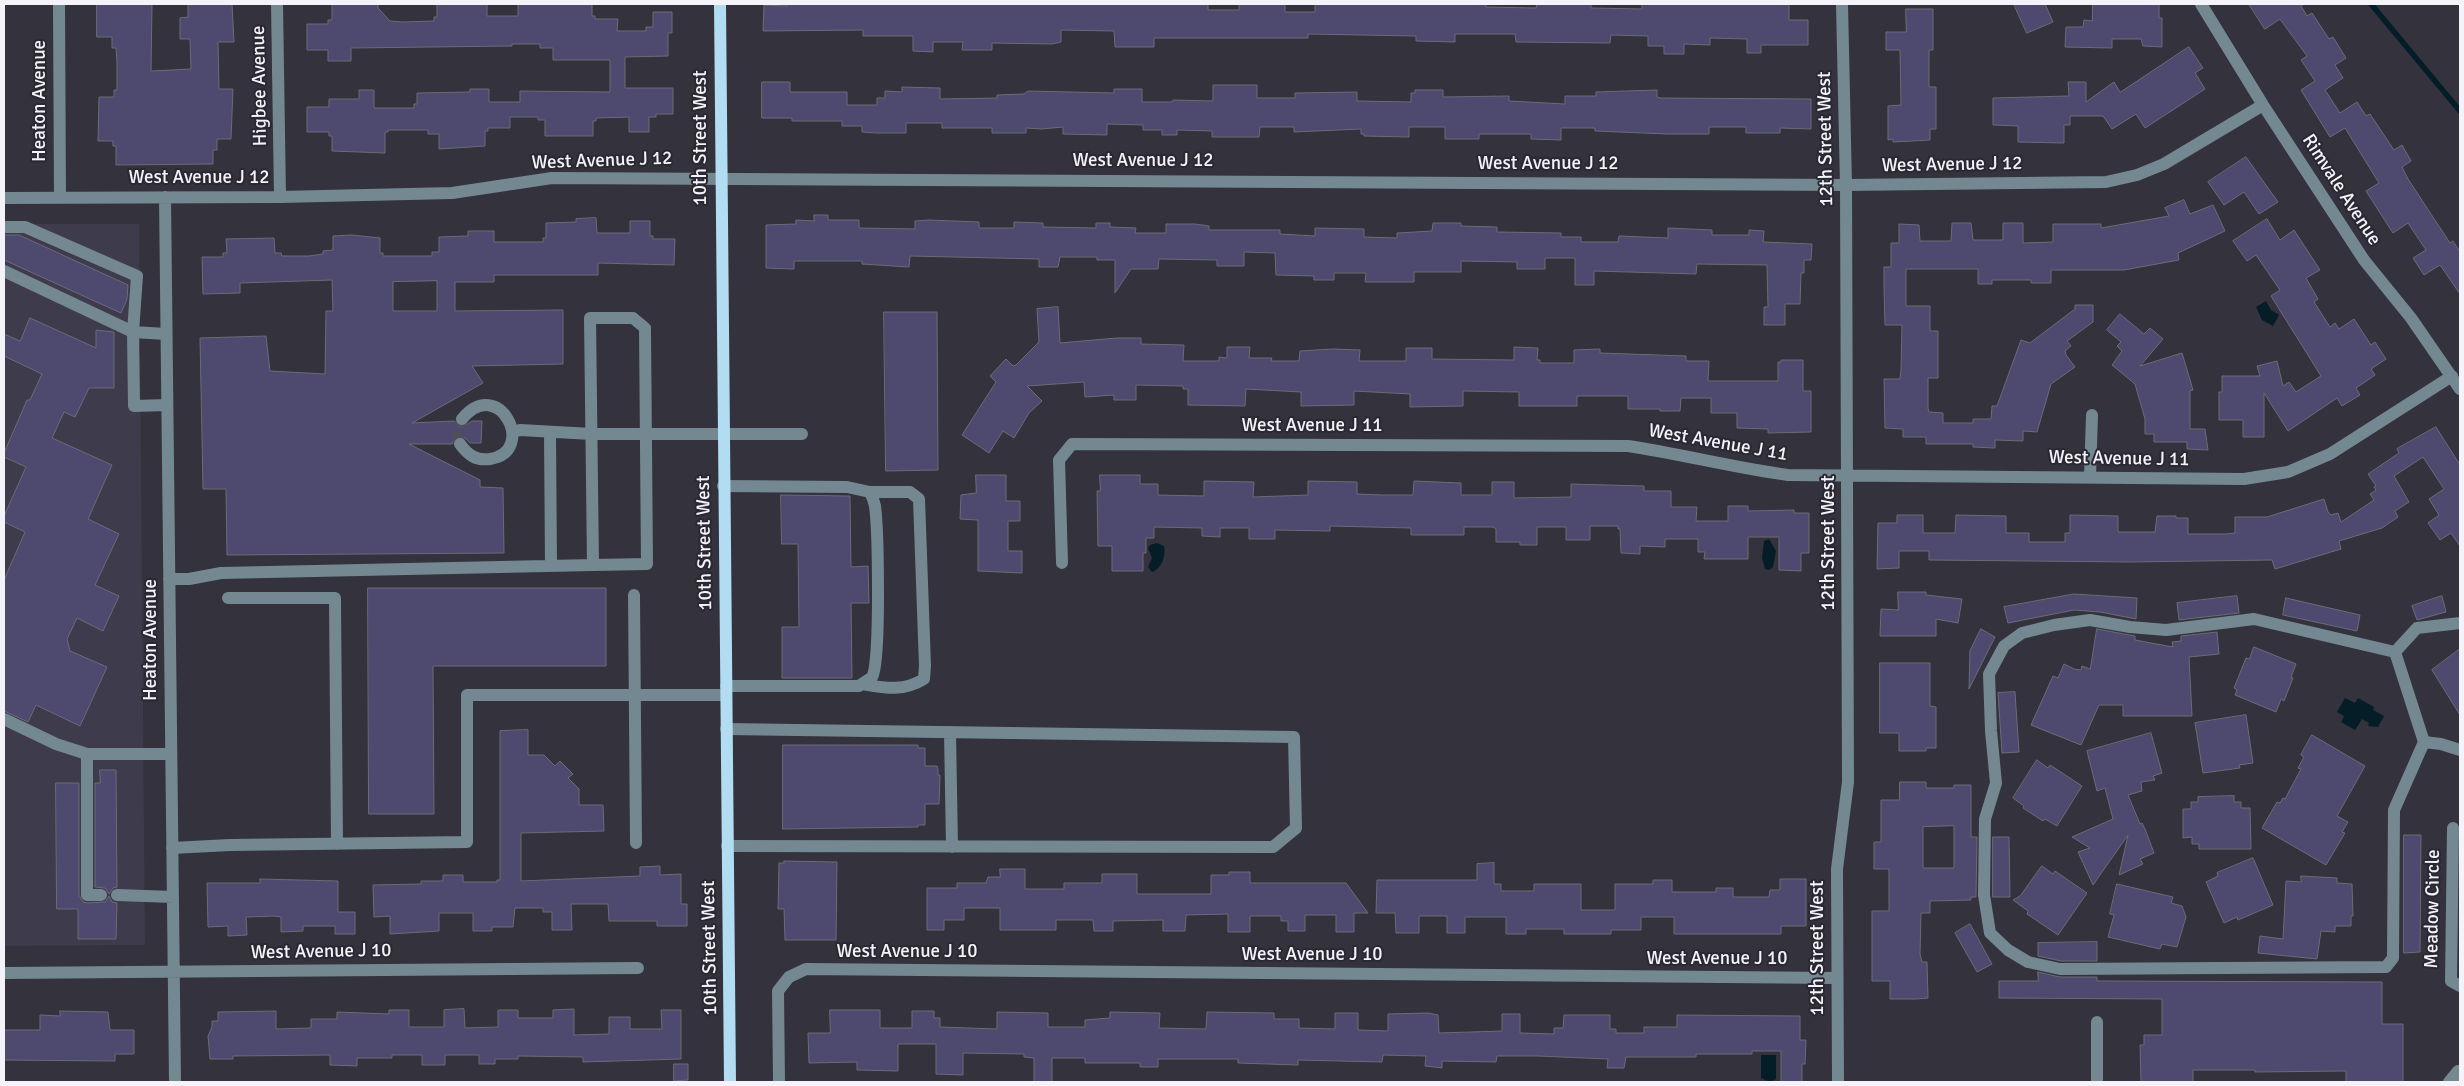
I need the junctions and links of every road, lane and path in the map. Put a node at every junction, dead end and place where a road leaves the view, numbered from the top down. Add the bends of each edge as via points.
1 (59, 4) edge
2 (277, 4) edge
3 (720, 4) edge
4 (1842, 4) edge
5 (2201, 4) edge
6 (2263, 105) junction
7 (720, 177) junction
8 (1846, 185) junction
9 (165, 197) junction
10 (280, 197) junction
11 (4, 198) edge
12 (60, 198) junction
13 (4, 227) edge
14 (4, 271) edge
15 (133, 332) junction
16 (166, 334) junction
17 (2452, 376) junction
18 (2460, 389) edge
19 (167, 405) junction
20 (2092, 415) dead end
21 (462, 419) dead end
22 (513, 432) junction
23 (550, 434) junction
24 (592, 434) junction
25 (645, 434) junction
26 (723, 434) junction
27 (802, 434) dead end
28 (460, 444) dead end
29 (1847, 475) junction
30 (2090, 477) junction
31 (723, 486) junction
32 (870, 492) junction
33 (1062, 564) dead end
34 (593, 565) junction
35 (551, 566) junction
36 (169, 579) junction
37 (634, 594) dead end
38 (228, 598) dead end
39 (2460, 623) edge
40 (2395, 652) junction
41 (862, 684) junction
42 (726, 691) junction
43 (636, 696) junction
44 (4, 719) edge
45 (726, 729) junction
46 (950, 732) junction
47 (2424, 742) junction
48 (2460, 750) edge
49 (87, 754) junction
50 (170, 754) junction
51 (2453, 828) dead end
52 (636, 843) dead end
53 (337, 844) junction
54 (727, 846) junction
55 (952, 847) junction
56 (172, 848) junction
57 (101, 895) dead end
58 (117, 895) dead end
59 (173, 897) junction
60 (638, 968) dead end
61 (4, 972) edge
62 (174, 972) junction
63 (1837, 978) junction
64 (2460, 986) edge
65 (2097, 1022) dead end
66 (2459, 1070) edge
67 (175, 1082) edge
68 (730, 1082) edge
69 (779, 1082) edge
70 (1838, 1082) edge
71 (2097, 1082) edge
72 (2448, 1082) edge

1 - 12 street, Heaton Avenue
2 - 10 street, Higbee Avenue
3 - 7 main road, 10th Street West
4 - 8 street, 12th Street West
5 - 6 street, Rimvale Avenue
6 - 8 street, West Avenue J 12 via 2164,164 2138,175 2106,182
6 - 17 street, Rimvale Avenue via 2364,260
7 - 8 street, West Avenue J 12
7 - 10 street, West Avenue J 12 via 552,178 452,193
7 - 26 main road, 10th Street West
8 - 29 street, 12th Street West
9 - 10 street, West Avenue J 12
9 - 12 street, West Avenue J 12
9 - 16 street, Heaton Avenue
11 - 12 street, West Avenue J 12
13 - 15 street via 25,227 137,276
14 - 15 street
15 - 16 street
15 - 19 street via 134,406
16 - 19 street, Heaton Avenue
17 - 18 street, Rimvale Avenue
17 - 30 street, West Avenue J 11 via 2330,454 2288,472 2244,479
19 - 36 street, Heaton Avenue
20 - 30 street
21 - 22 street via 475,407 492,406 507,416
22 - 23 street
22 - 28 street via 507,450 492,459 473,457
23 - 24 street
23 - 35 street
24 - 25 street
24 - 25 street via 590,318 634,318 645,328
24 - 34 street
25 - 26 street
25 - 34 street via 647,564
26 - 27 street
26 - 31 main road, 10th Street West
29 - 30 street, West Avenue J 11
29 - 33 street, West Avenue J 11 via 1788,475 1628,446 1072,444 1058,460
29 - 63 street, 12th Street West via 1848,782 1837,870
31 - 32 street via 847,487
31 - 42 main road, 10th Street West
32 - 41 street via 875,505 878,544 878,603 875,666 872,677
32 - 41 street via 910,492 919,498 925,666 924,679 912,687 893,689
34 - 35 street
35 - 36 street via 221,573
36 - 50 street, Heaton Avenue
37 - 43 street
38 - 53 street via 335,598
39 - 40 street via 2418,628
40 - 47 street
40 - 47 street via 2254,619 2166,630 2130,628 2090,620 2022,633 2004,646 1989,674 1996,783 1985,820 1984,895 1990,933 2008,950 2028,962 2060,969 2386,967 2393,958 2394,810
41 - 42 street
42 - 43 street
42 - 45 main road, 10th Street West
43 - 52 street
43 - 53 street via 467,695 467,842
44 - 49 street via 56,744
45 - 46 street
45 - 54 main road, 10th Street West
46 - 55 street
46 - 55 street via 1294,737 1296,828 1273,847
47 - 48 street
49 - 50 street
49 - 57 street via 86,895
50 - 56 street, Heaton Avenue
51 - 64 street, Meadow Circle via 2451,981
53 - 56 street
54 - 55 street
54 - 68 main road, 10th Street West
56 - 59 street, Heaton Avenue
58 - 59 street
59 - 62 street, Heaton Avenue
60 - 62 street, West Avenue J 10
61 - 62 street, West Avenue J 10
62 - 67 street, Heaton Avenue
63 - 69 street, West Avenue J 10 via 806,970 789,977 778,991
63 - 70 street, 12th Street West
65 - 71 street
66 - 72 street

